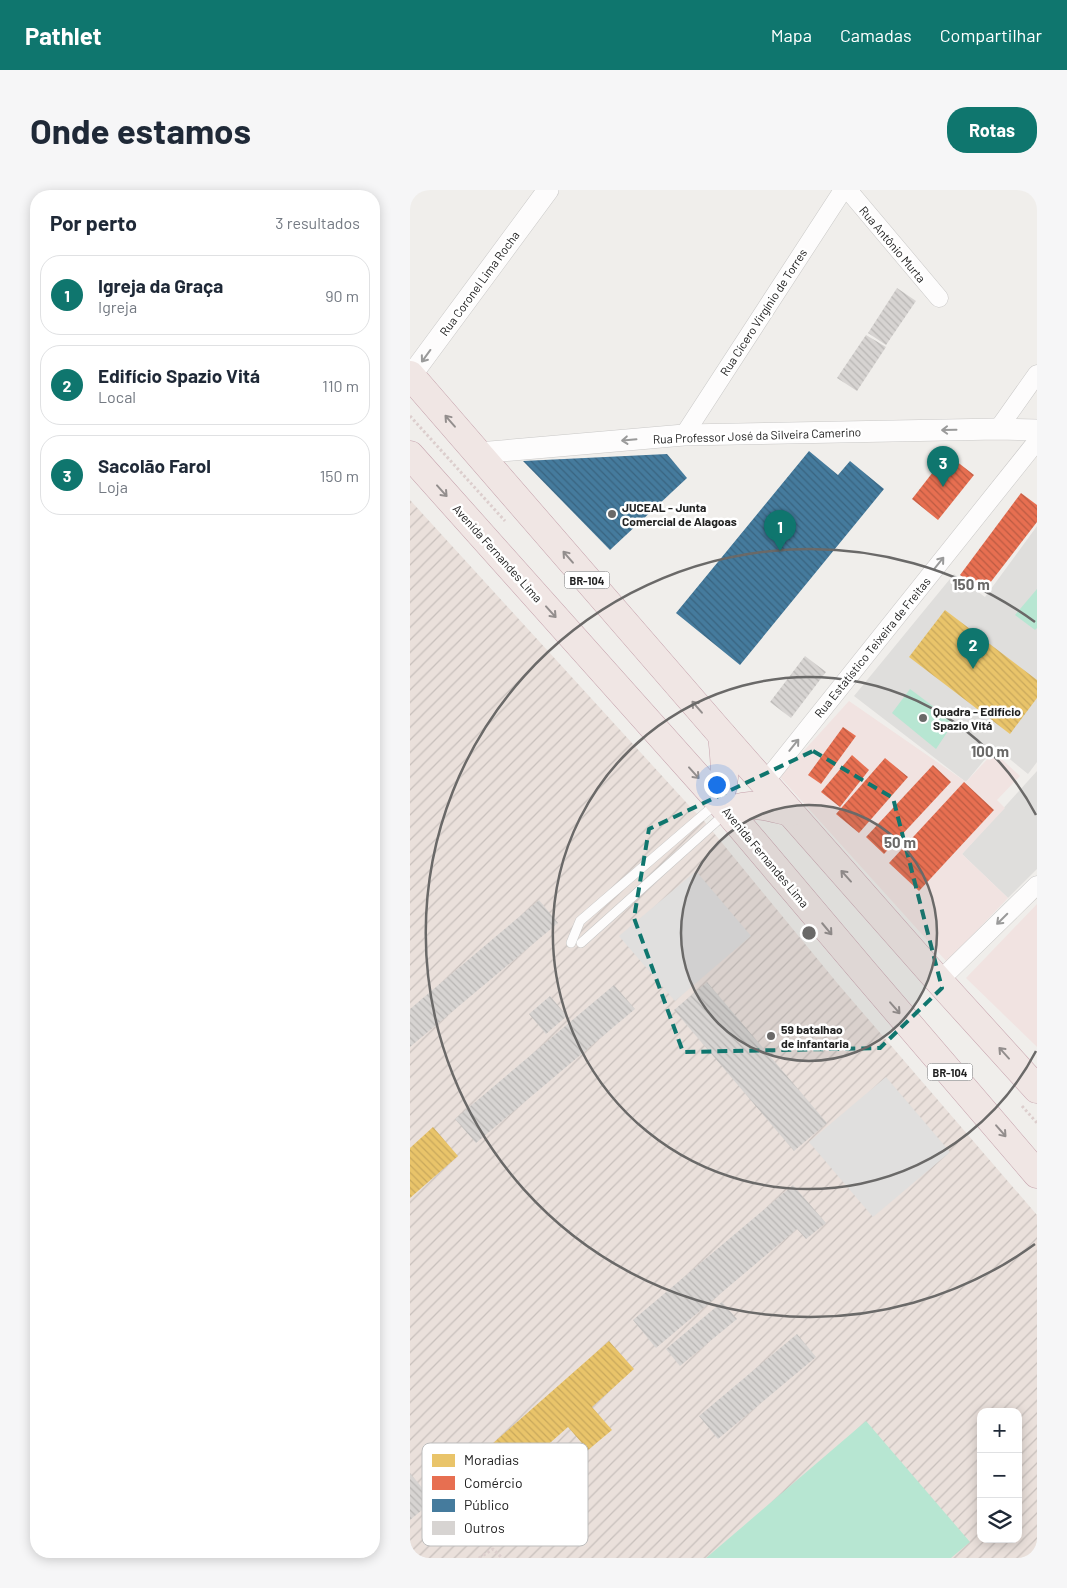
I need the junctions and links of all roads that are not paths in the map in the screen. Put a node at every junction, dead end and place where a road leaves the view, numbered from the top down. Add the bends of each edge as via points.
1 (548, 190) edge
2 (843, 190) edge
3 (848, 190) edge
4 (939, 298) dead end
5 (1037, 374) edge
6 (410, 376) edge
7 (998, 429) junction
8 (1037, 430) edge
9 (684, 435) junction
10 (1037, 441) edge
11 (478, 453) junction
12 (410, 454) edge
13 (722, 735) junction
14 (764, 783) junction
15 (723, 806) junction
16 (790, 812) junction
17 (1037, 885) edge
18 (571, 943) dead end
19 (581, 943) dead end
20 (939, 981) junction
21 (1037, 1088) edge
22 (1037, 1174) edge

1 -> 6 street, Rua Coronel Lima Rocha
2 - 9 street, Rua Cícero Virgínio de Torres
3 - 4 street, Rua Antônio Murta
5 - 7 street
11 -> 6 highway, BR-104
7 - 8 street, Rua Professor José da Silveira Camerino
7 -> 9 street, Rua Professor José da Silveira Camerino
9 -> 11 street, Rua Professor José da Silveira Camerino
14 -> 10 street, Rua Estatístico Teixeira de Freitas
13 -> 11 highway, BR-104
12 -> 15 highway, Avenida Fernandes Lima / BR-104
13 - 14 highway, BR-104
13 - 15 highway via 726,771
14 - 16 highway, BR-104
15 - 16 highway via 760,806
15 - 18 lane via 580,921
15 - 19 lane
15 -> 22 highway, Avenida Fernandes Lima / BR-104
20 -> 16 highway, BR-104
17 -> 20 street
21 -> 20 highway, BR-104

